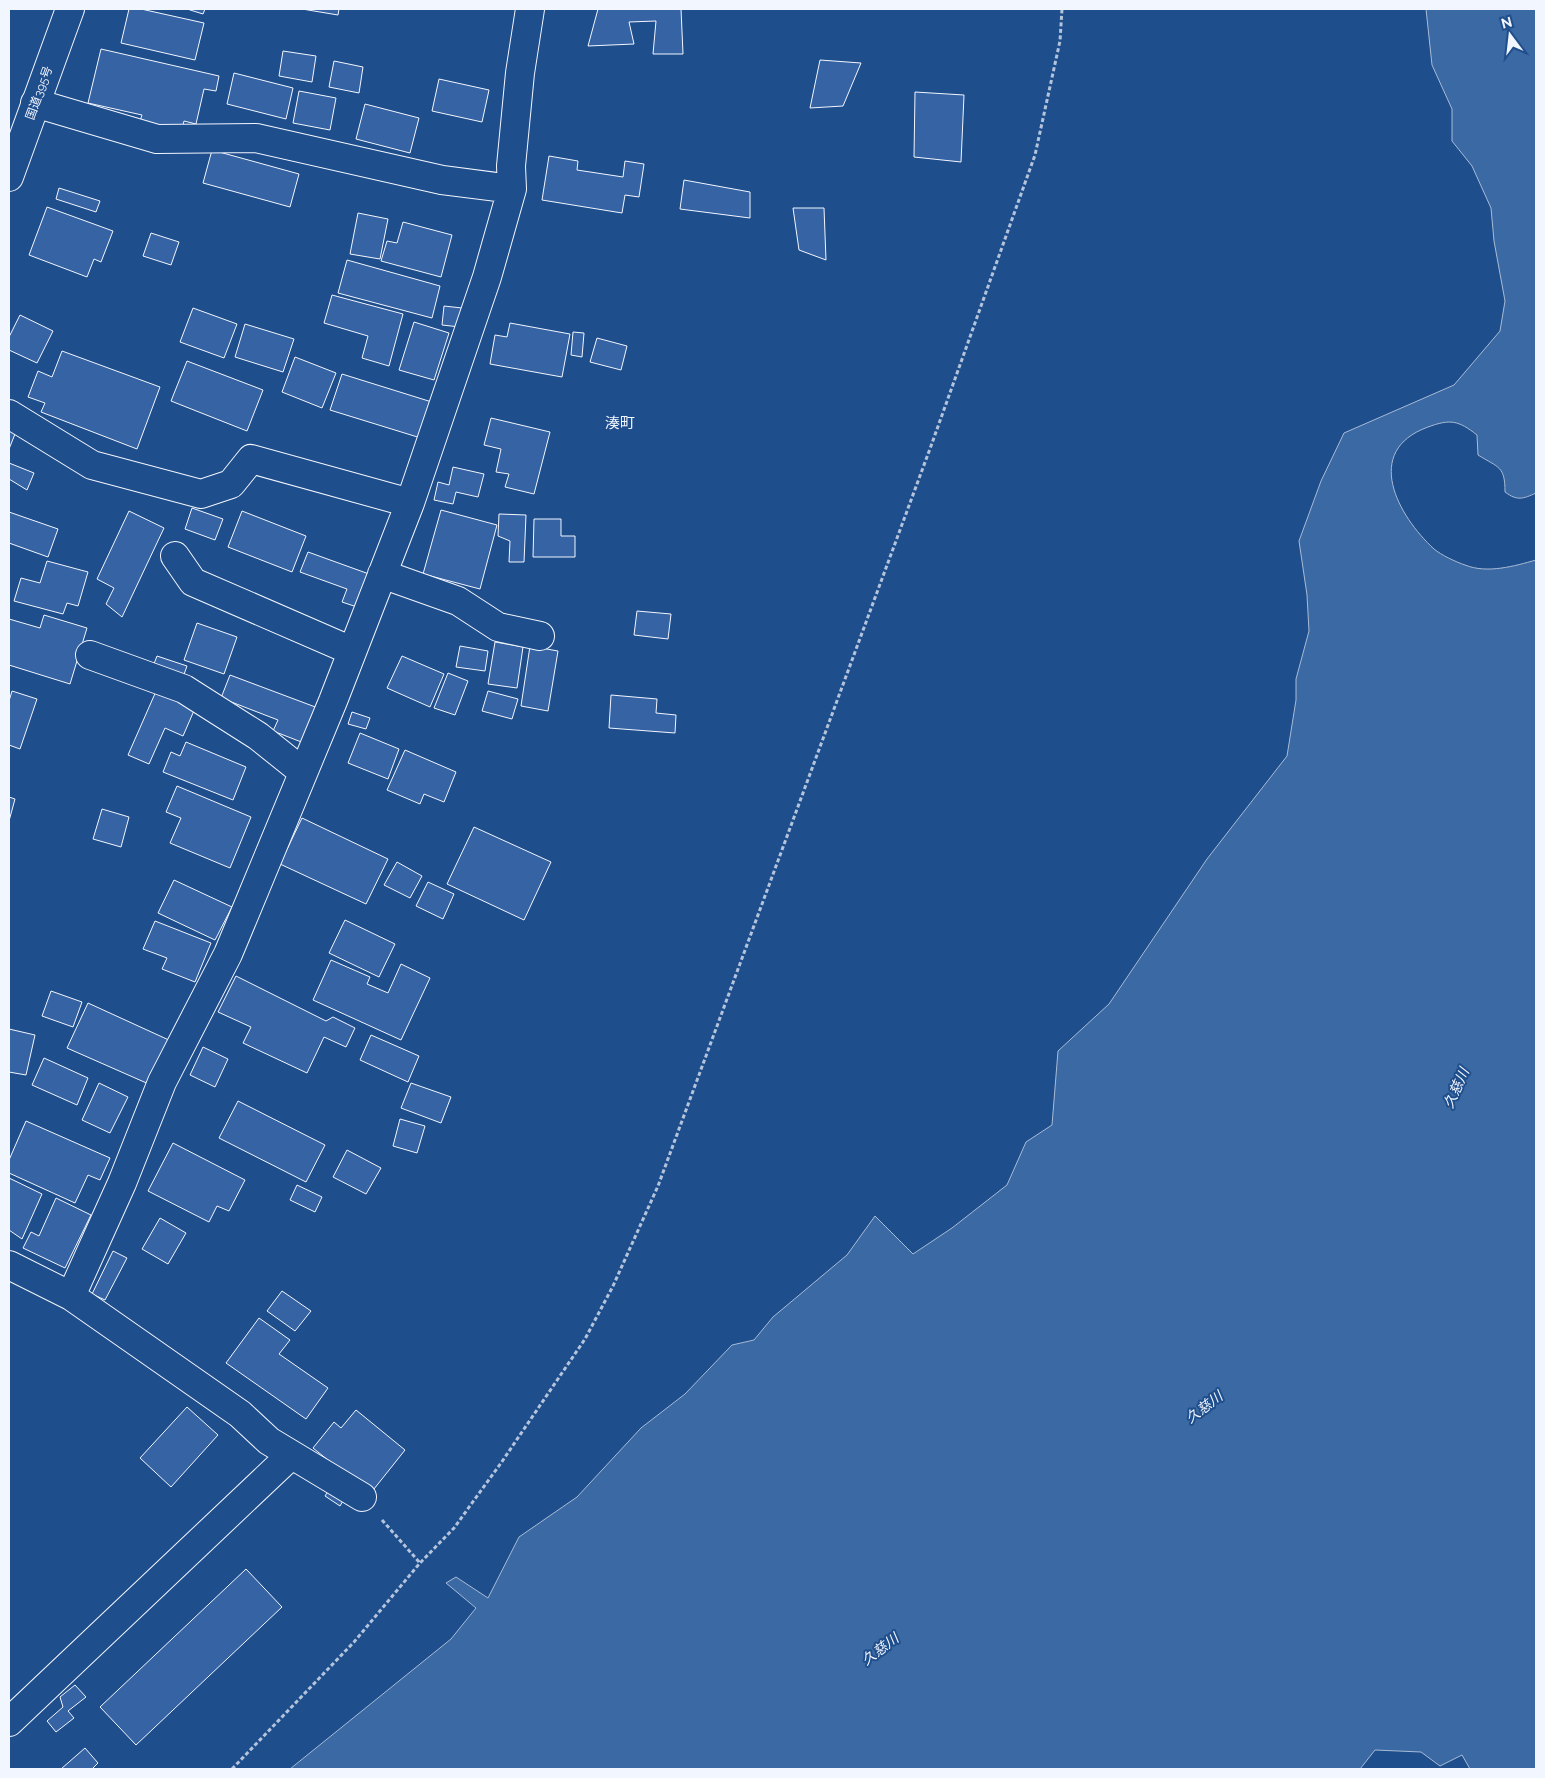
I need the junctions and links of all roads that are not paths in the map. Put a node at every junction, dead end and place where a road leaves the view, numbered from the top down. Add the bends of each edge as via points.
1 (70, 9) edge
2 (530, 9) edge
3 (34, 103) junction
4 (9, 177) edge
5 (512, 189) junction
6 (9, 414) edge
7 (410, 503) junction
8 (175, 556) dead end
9 (382, 574) junction
10 (540, 636) dead end
11 (352, 651) junction
12 (90, 655) dead end
13 (303, 772) junction
14 (9, 1265) edge
15 (71, 1296) junction
16 (290, 1456) junction
17 (362, 1497) road end
18 (9, 1722) edge

1 - 3 main road, 国道395号
2 - 5 main road via 520,73 511,166
3 - 4 main road, 国道395号
3 - 5 main road via 157,139 256,138 442,180
5 - 7 main road via 487,278
6 - 7 main road via 92,465 201,494 231,484 251,459
7 - 9 main road
8 - 11 main road via 193,582
9 - 10 main road via 458,601 498,627
9 - 11 main road
11 - 13 main road
12 - 13 main road via 184,689 258,736
13 - 15 main road via 228,954 162,1082
14 - 15 main road
15 - 16 main road via 240,1414 269,1442
16 - 17 main road
16 - 18 main road

